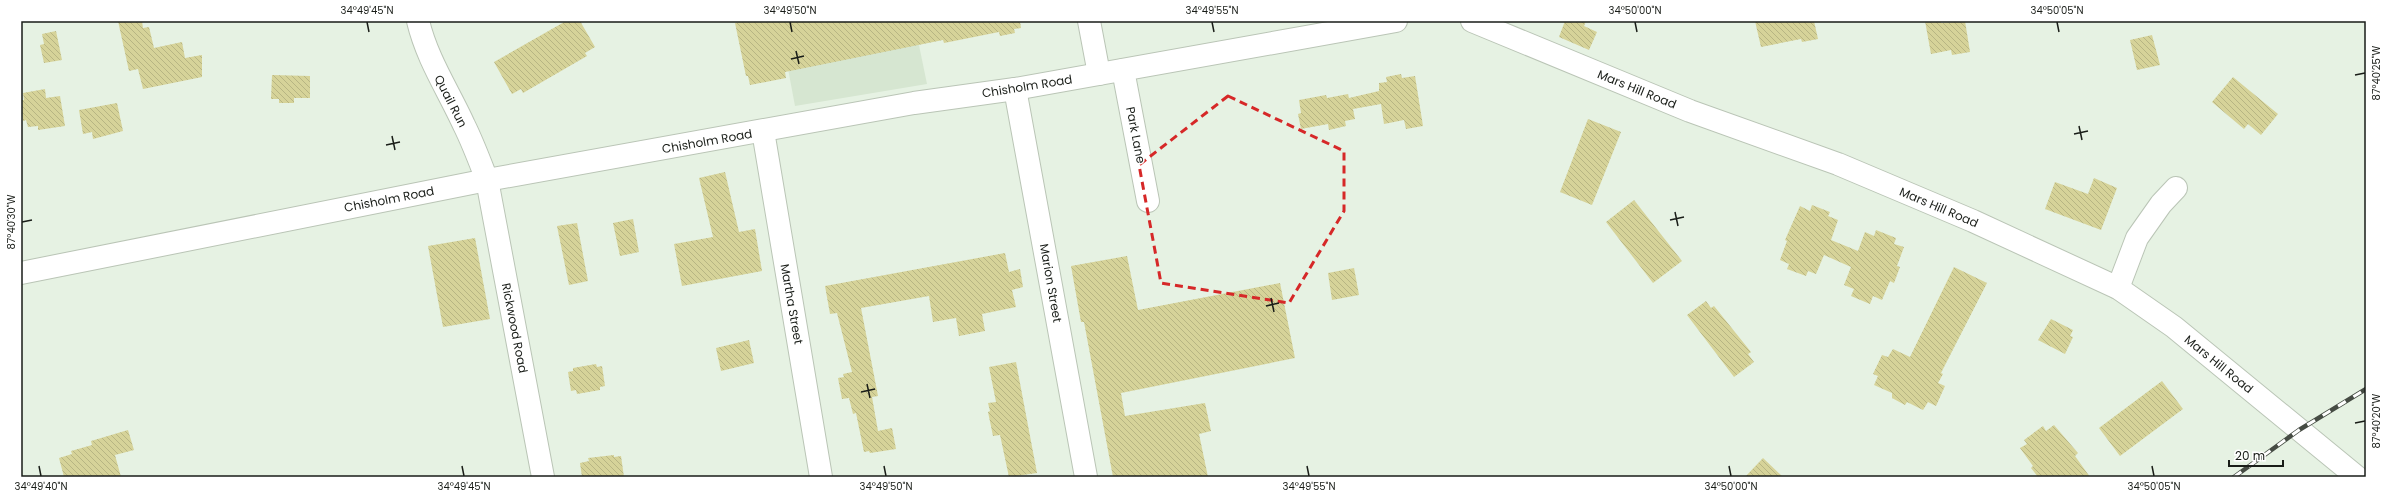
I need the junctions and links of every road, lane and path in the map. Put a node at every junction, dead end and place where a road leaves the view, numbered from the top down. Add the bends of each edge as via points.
1 (418, 21) edge
2 (1089, 21) edge
3 (1396, 21) edge
4 (1472, 21) edge
5 (1124, 70) junction
6 (1099, 74) junction
7 (1015, 89) junction
8 (763, 131) junction
9 (487, 180) junction
10 (2176, 188) dead end
11 (1148, 200) dead end
12 (21, 273) edge
13 (2118, 288) junction
14 (543, 477) edge
15 (821, 477) edge
16 (1086, 477) edge
17 (2357, 477) edge

1 - 9 street, Quail Run via 439,78 464,124
2 - 6 street
3 - 5 street, Chisholm Road
4 - 13 street, Mars Hill Road via 1690,111 1838,164 1973,221
5 - 6 street, Chisholm Road
5 - 11 street, Park Lane
6 - 7 street, Chisholm Road
7 - 8 street, Chisholm Road via 914,103
7 - 16 street, Marion Street
8 - 9 street, Chisholm Road
8 - 15 street, Martha Street
9 - 12 street, Chisholm Road
9 - 14 street, Rickwood Road
10 - 13 street via 2137,238
13 - 17 street, Mars Hill Road via 2174,327

